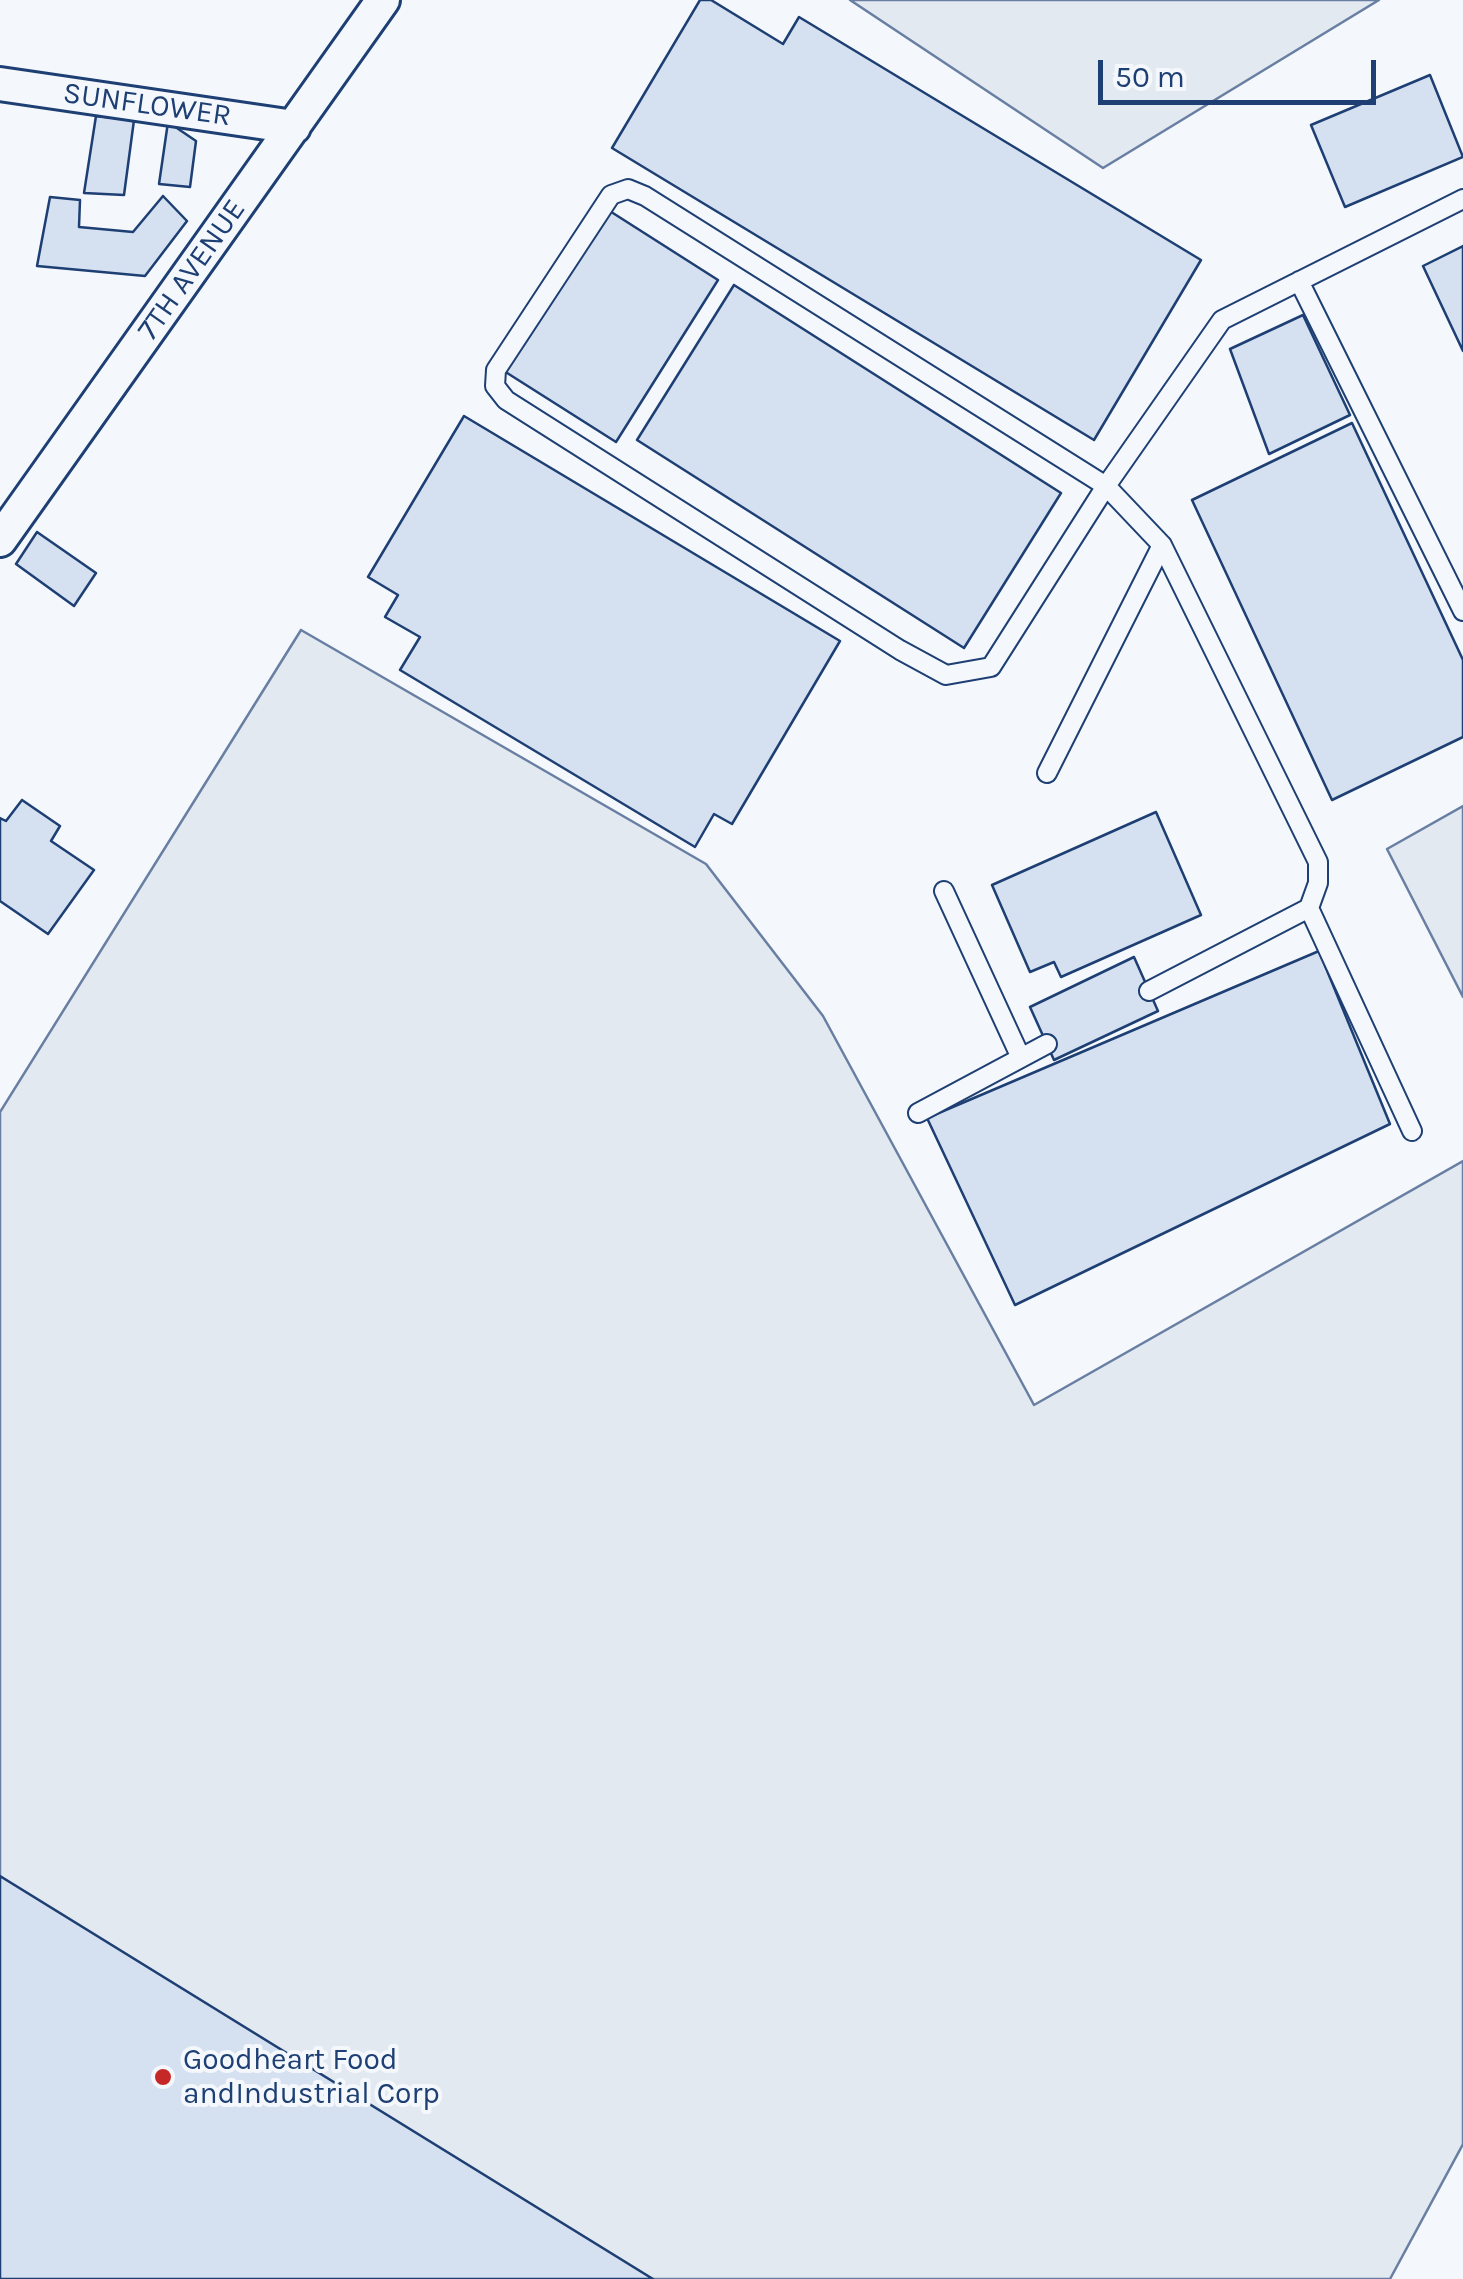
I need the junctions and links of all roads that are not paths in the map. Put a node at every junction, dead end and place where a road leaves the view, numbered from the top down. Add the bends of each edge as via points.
1 (383, 0) edge
2 (0, 84) edge
3 (294, 127) junction
4 (1463, 199) edge
5 (1299, 281) junction
6 (1106, 486) junction
7 (0, 540) edge
8 (1162, 545) junction
9 (1463, 611) edge
10 (1046, 773) dead end
11 (944, 891) dead end
12 (1309, 908) junction
13 (1148, 991) dead end
14 (1047, 1044) dead end
15 (1021, 1058) junction
16 (918, 1112) dead end
17 (1412, 1131) dead end

1 - 3 street, 7TH AVENUE
2 - 3 street, SUNFLOWER
3 - 7 street, 7TH AVENUE
4 - 5 lane
5 - 6 lane via 1222,320
5 - 9 lane
6 - 6 lane via 991,668 946,675 506,400 494,386 496,370 610,194 628,189
6 - 8 lane
8 - 10 lane
8 - 12 lane via 1318,862
11 - 15 lane
12 - 13 lane
12 - 17 lane
14 - 15 lane
15 - 16 lane

